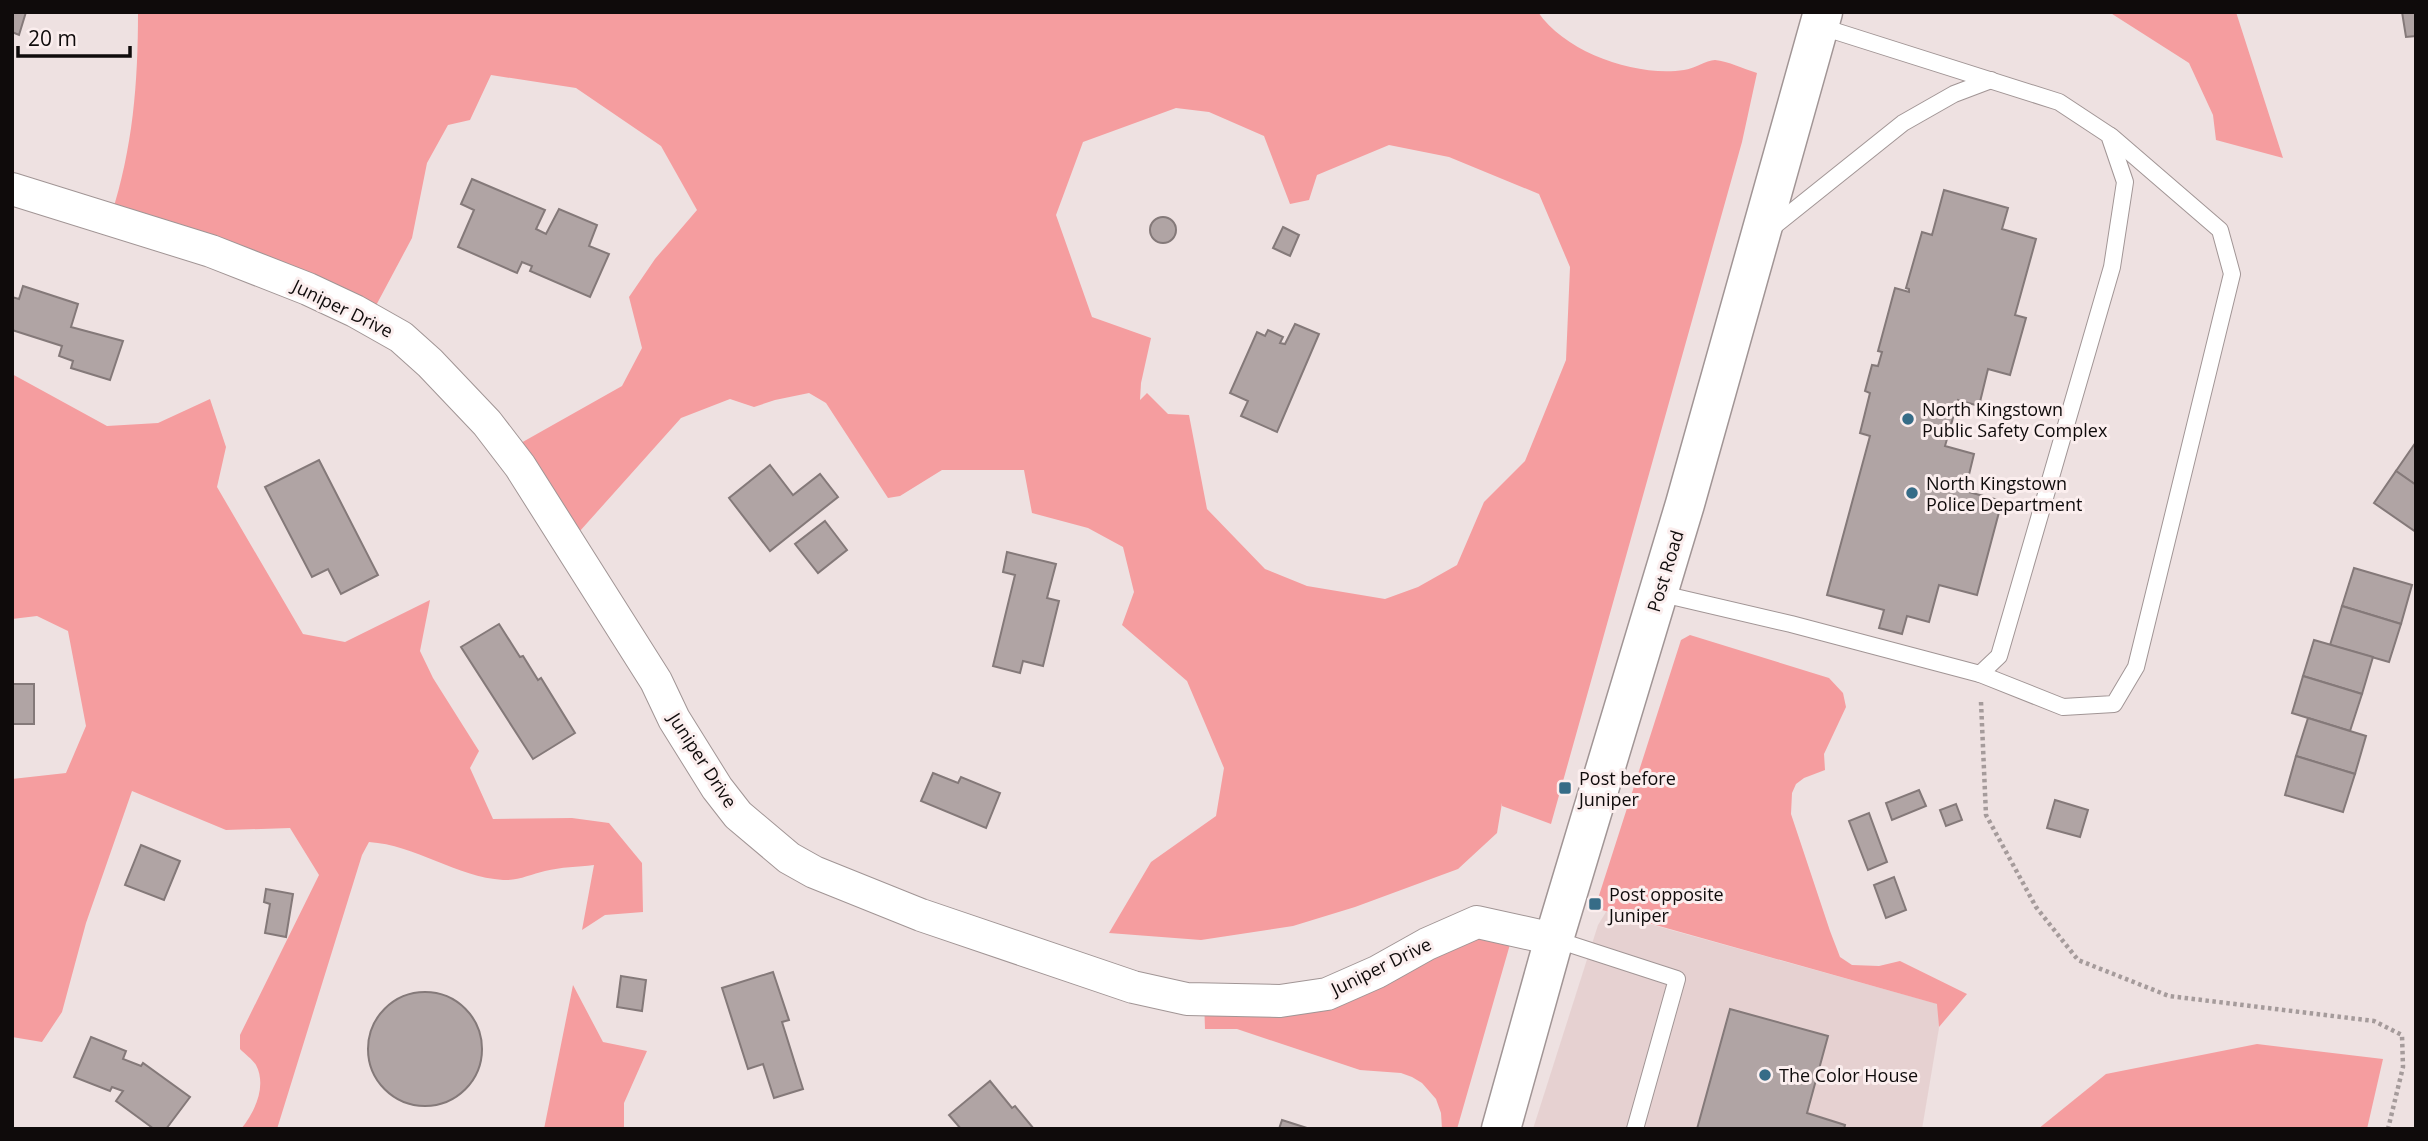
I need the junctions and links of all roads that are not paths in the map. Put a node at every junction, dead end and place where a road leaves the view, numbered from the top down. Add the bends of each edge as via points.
1 (1821, 19) edge
2 (1991, 80) junction
3 (2109, 135) junction
4 (12, 189) edge
5 (1759, 237) junction
6 (1658, 593) junction
7 (1980, 674) junction
8 (1554, 939) junction
9 (1501, 1129) edge
10 (1635, 1129) edge

1 - 2 lane
1 - 5 main road, Post Road
2 - 3 lane via 2059,102
2 - 5 lane via 1954,94 1903,123
3 - 7 lane via 2125,182 2112,267 1999,656
3 - 7 lane via 2220,230 2232,274 2136,667 2115,704 2063,707
4 - 8 street, Juniper Drive via 211,251 308,289 401,337 487,423 520,466 649,670 717,788 738,815 789,858 814,872 921,915 1133,987 1187,999 1280,1001 1326,994 1478,922
5 - 6 main road, Post Road
6 - 7 lane
6 - 8 main road, Post Road
8 - 9 main road, Post Road
8 - 10 lane via 1677,979

